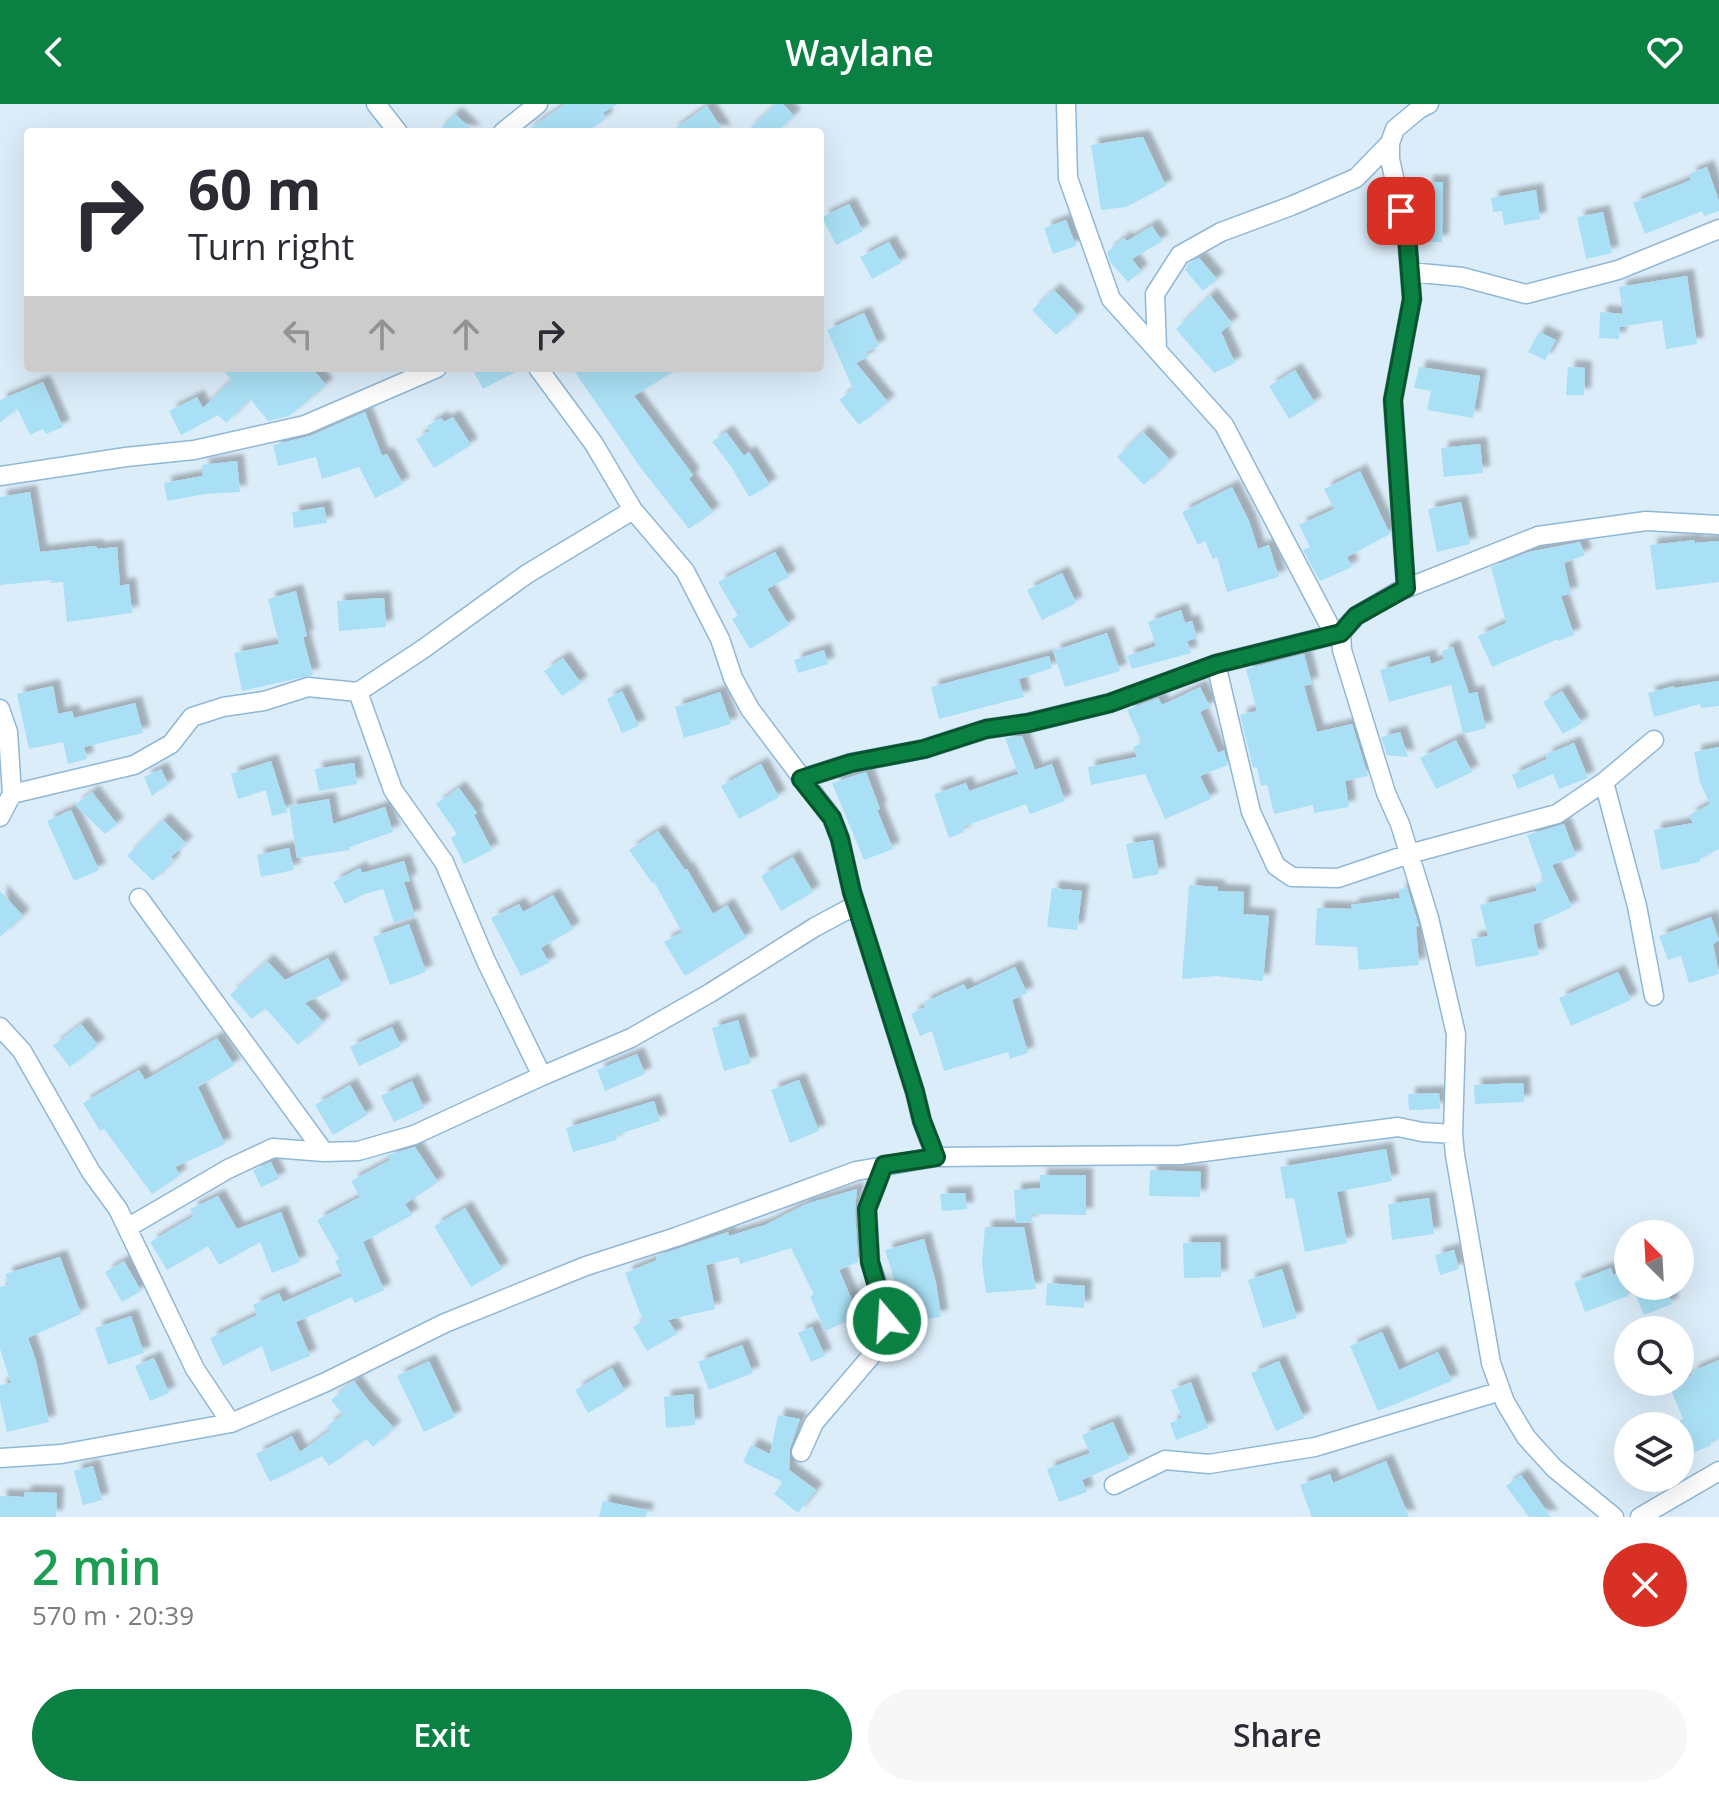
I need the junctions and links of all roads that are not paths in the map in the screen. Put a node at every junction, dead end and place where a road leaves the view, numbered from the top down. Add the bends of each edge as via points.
1 (376, 104) edge
2 (538, 104) edge
3 (1066, 104) edge
4 (1429, 104) edge
5 (395, 128) edge
6 (508, 128) edge
7 (1390, 143) junction
8 (1719, 229) edge
9 (1410, 272) junction
10 (1157, 349) junction
11 (428, 372) edge
12 (541, 372) edge
13 (0, 476) edge
14 (633, 510) junction
15 (1719, 525) edge
16 (1406, 588) junction
17 (1338, 634) junction
18 (1216, 664) junction
19 (358, 692) junction
20 (0, 709) edge
21 (1654, 740) dead end
22 (801, 779) junction
23 (1604, 782) junction
24 (12, 794) junction
25 (0, 817) edge
26 (1409, 854) junction
27 (139, 898) dead end
28 (856, 905) junction
29 (1654, 996) dead end
30 (0, 1027) edge
31 (542, 1076) junction
32 (1453, 1134) junction
33 (324, 1152) junction
34 (936, 1157) junction
35 (884, 1165) junction
36 (127, 1228) junction
37 (1501, 1391) junction
38 (231, 1423) junction
39 (801, 1452) dead end
40 (0, 1458) edge
41 (1719, 1471) edge
42 (1114, 1485) dead end
43 (1606, 1515) edge
44 (1640, 1517) edge

1 - 5 street
2 - 6 street
3 - 10 street via 1068,178 1111,299
4 - 7 street via 1395,129
7 - 9 street
7 - 10 street via 1356,178 1221,232 1180,255 1155,294
8 - 9 street via 1618,270 1526,294 1462,277
9 - 16 street via 1412,299 1393,400
10 - 17 street via 1224,425
11 - 13 street via 305,425 194,450
12 - 14 street via 594,444
14 - 19 street via 527,574
14 - 22 street via 685,571 750,709
15 - 16 street via 1646,521 1538,536
16 - 17 street via 1356,616
17 - 18 street
17 - 26 street
18 - 22 street via 1110,703 986,729
18 - 26 street via 1251,812 1276,866 1292,877 1338,878
19 - 24 street via 308,687 223,707 192,717 171,744 134,765
19 - 31 street via 393,790 444,862
20 - 24 street via 8,732
21 - 23 street
22 - 28 street via 832,818
23 - 26 street via 1557,814
23 - 29 street
24 - 25 street
26 - 32 street via 1456,1034
27 - 33 street
28 - 31 street via 631,1038
28 - 34 street
30 - 36 street via 22,1051
31 - 33 street via 414,1135 358,1151
32 - 34 street via 1398,1127 1180,1155
32 - 37 street via 1491,1363
33 - 36 street via 273,1148
34 - 35 street
35 - 38 street via 572,1272 445,1323
35 - 39 street via 867,1209 870,1262 884,1304 885,1336 814,1423
36 - 38 street via 195,1369
37 - 42 street via 1315,1447 1209,1464 1165,1460
37 - 43 street via 1526,1437
38 - 40 street via 61,1454
41 - 44 street

